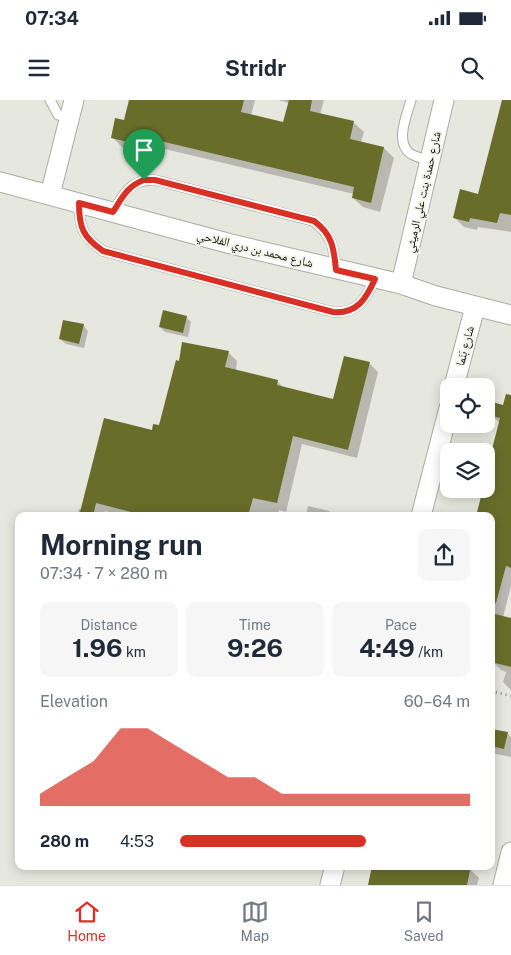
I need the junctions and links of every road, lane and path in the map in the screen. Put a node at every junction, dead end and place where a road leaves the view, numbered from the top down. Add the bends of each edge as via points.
1 (50, 100) edge
2 (411, 100) edge
3 (444, 100) edge
4 (72, 109) edge
5 (430, 161) junction
6 (0, 182) edge
7 (50, 195) junction
8 (79, 203) junction
9 (113, 212) junction
10 (336, 270) junction
11 (375, 279) junction
12 (401, 284) junction
13 (475, 307) junction
14 (511, 314) edge
15 (456, 378) edge
16 (443, 433) edge
17 (422, 512) edge
18 (495, 692) edge
19 (511, 696) edge
20 (511, 852) edge
21 (333, 870) edge
22 (330, 885) edge
23 (503, 885) edge

1 - 4 lane via 58,114
2 - 5 lane via 403,132 404,145 411,154
3 - 5 street, شارع حمدة بنت علي الرميثي
4 - 7 street
5 - 12 street, شارع حمدة بنت علي الرميثي
6 - 7 street, شارع محمد بن دري الفلاحي
7 - 8 street, شارع محمد بن دري الفلاحي
8 - 9 street, شارع محمد بن دري الفلاحي
8 - 11 lane via 79,224 93,244 103,251 333,312 359,306
9 - 10 street, شارع محمد بن دري الفلاحي
9 - 10 lane via 134,183 155,180 295,216 314,221 330,237
10 - 11 street, شارع محمد بن دري الفلاحي
11 - 12 street, شارع محمد بن دري الفلاحي
12 - 13 street, شارع محمد بن دري الفلاحي
13 - 14 street, شارع محمد بن دري الفلاحي
13 - 15 street, شارع بَنَما
16 - 17 street
18 - 19 path
20 - 23 street
21 - 22 street

